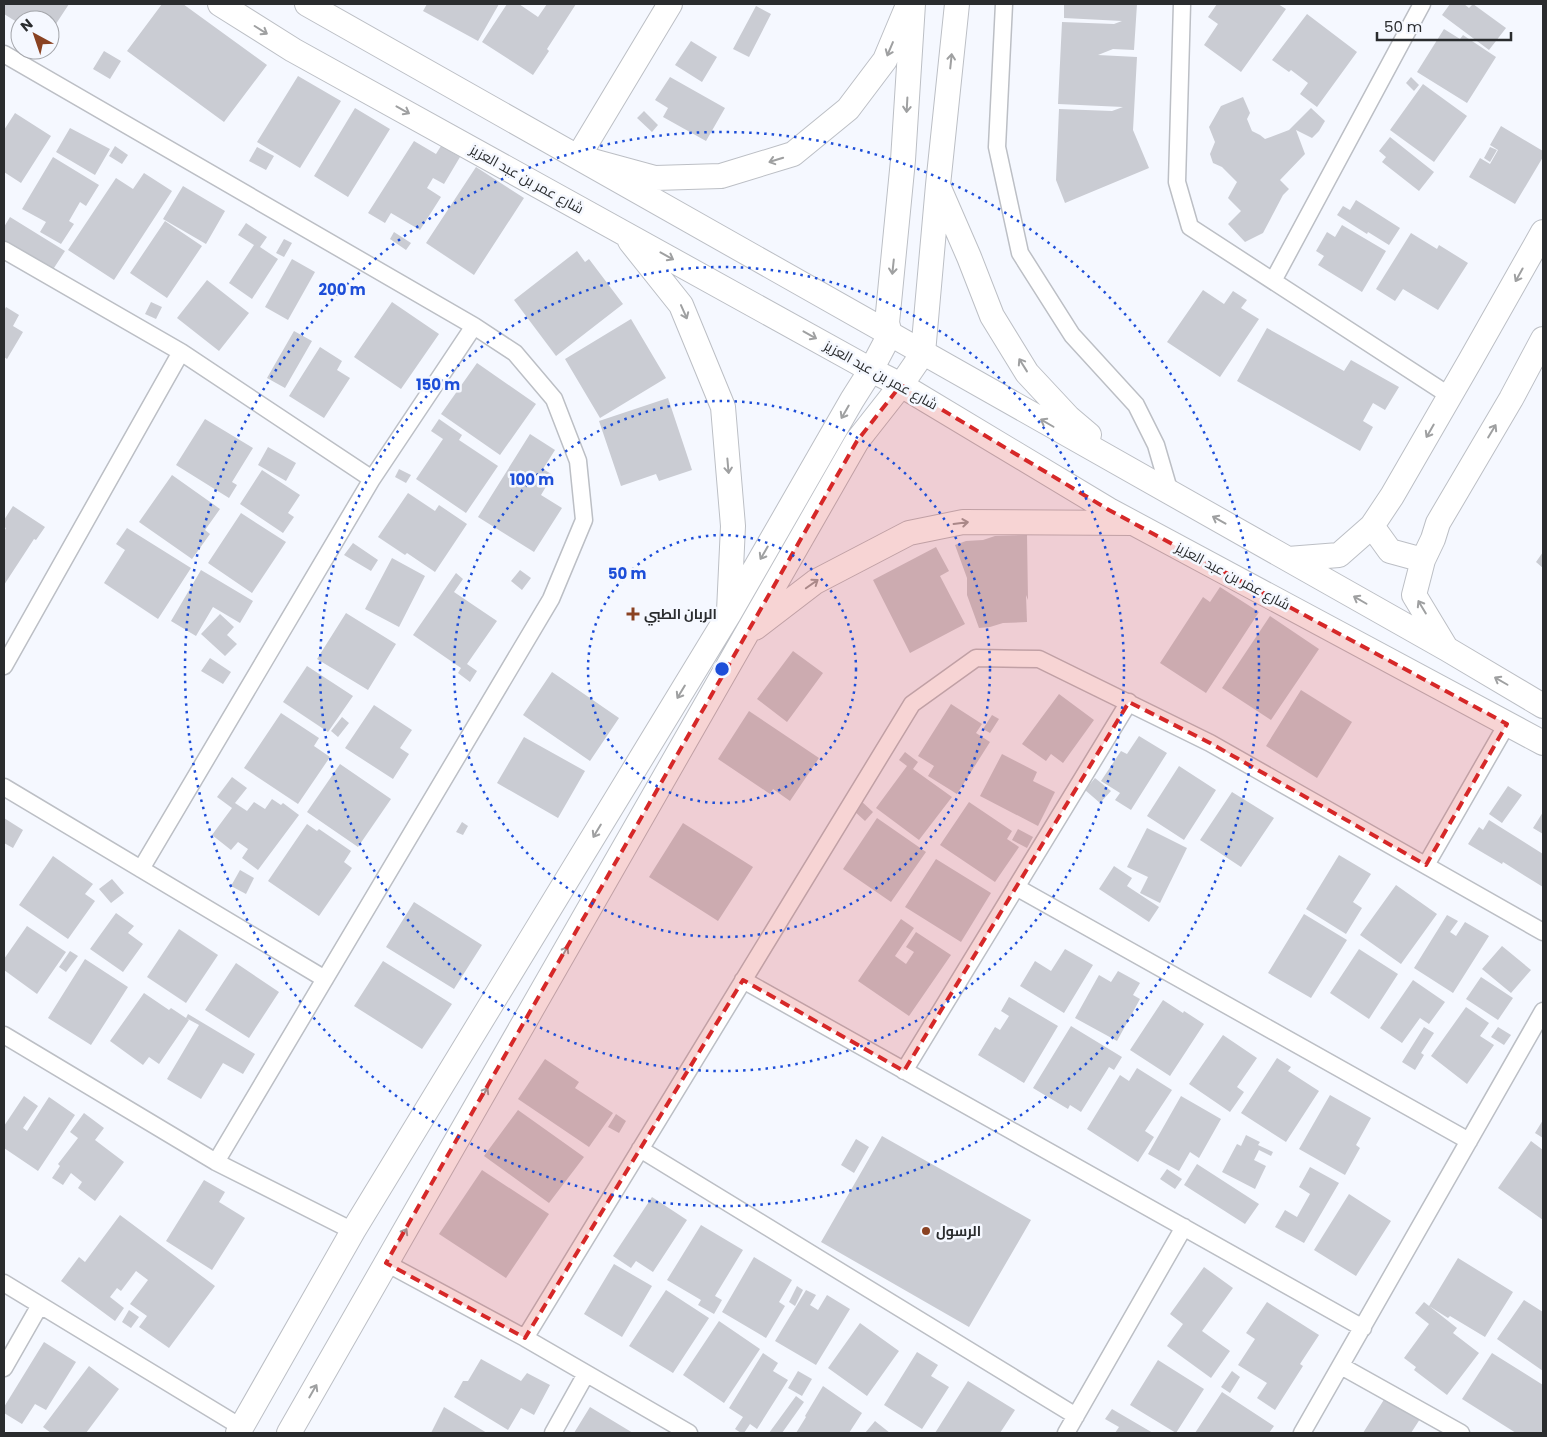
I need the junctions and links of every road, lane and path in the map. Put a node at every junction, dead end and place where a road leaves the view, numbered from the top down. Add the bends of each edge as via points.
1 (220, 4) edge
2 (307, 4) edge
3 (670, 4) edge
4 (911, 4) edge
5 (957, 4) edge
6 (1004, 4) edge
7 (1182, 4) edge
8 (1422, 4) edge
9 (4, 54) edge
10 (578, 157) junction
11 (938, 185) junction
12 (622, 232) junction
13 (1543, 232) edge
14 (4, 250) edge
15 (1273, 281) junction
16 (474, 326) junction
17 (890, 334) junction
18 (1542, 343) edge
19 (181, 352) junction
20 (923, 353) junction
21 (871, 370) junction
22 (901, 385) junction
23 (1450, 396) junction
24 (1133, 472) junction
25 (372, 479) junction
26 (1170, 493) junction
27 (1136, 524) junction
28 (1372, 526) junction
29 (1288, 560) junction
30 (1423, 560) junction
31 (729, 614) junction
32 (746, 635) junction
33 (1447, 649) junction
34 (4, 666) edge
35 (1129, 702) junction
36 (1543, 706) edge
37 (1508, 724) junction
38 (1543, 743) edge
39 (4, 788) edge
40 (1426, 865) junction
41 (141, 869) junction
42 (1016, 887) junction
43 (1543, 932) edge
44 (325, 978) junction
45 (743, 980) junction
46 (1543, 1011) edge
47 (4, 1035) edge
48 (904, 1070) junction
49 (1469, 1141) junction
50 (640, 1149) junction
51 (216, 1162) junction
52 (1184, 1227) junction
53 (353, 1231) junction
54 (386, 1264) junction
55 (4, 1283) edge
56 (40, 1305) junction
57 (1362, 1328) junction
58 (525, 1338) junction
59 (1340, 1366) junction
60 (4, 1368) edge
61 (586, 1374) junction
62 (1076, 1416) junction
63 (240, 1430) edge
64 (289, 1433) edge
65 (553, 1433) edge
66 (689, 1433) edge
67 (1066, 1433) edge
68 (1302, 1433) edge
69 (1461, 1433) edge

1 -> 12 street, شارع عمر بن عبد العزيز via 293,50
2 - 10 street
3 - 10 street
4 -> 10 street via 885,60 848,109 793,154 721,176 655,178
4 -> 17 street via 903,160 887,323
11 -> 5 street
6 - 26 street via 997,146 1020,252 1072,335 1136,405 1156,446
7 - 15 street via 1177,182 1190,227
8 - 15 street
9 - 16 street
10 - 17 street
11 - 20 street
24 -> 11 street via 1069,418 1027,372 992,316
12 -> 21 street, شارع عمر بن عبد العزيز
12 -> 31 street via 681,305 723,407 733,526
13 -> 23 street
14 - 19 street
15 - 23 street
16 - 25 street
16 - 44 street via 515,353 554,400 578,461 584,520 551,599
17 - 20 street
17 - 21 street
30 -> 18 street via 1438,523
19 - 25 street
19 - 34 street
20 - 22 street
24 -> 20 street
21 - 22 street, شارع عمر بن عبد العزيز
21 -> 31 street
22 - 27 street, شارع عمر بن عبد العزيز
22 - 32 street via 857,441
23 -> 28 street
24 - 26 street
25 - 41 street
29 -> 26 street
32 -> 27 street via 815,582 909,533 963,522
27 - 37 street, شارع عمر بن عبد العزيز
28 - 29 street via 1339,555
28 - 30 street via 1390,552
33 -> 29 street
33 -> 30 street via 1414,595
31 -> 53 street
54 -> 32 street
36 -> 33 street
35 - 40 street via 1210,743
35 - 42 street
35 - 45 street via 1039,660 976,658 912,704
37 - 38 street, شارع عمر بن عبد العزيز
37 - 40 street
39 - 41 street
40 - 43 street
41 - 44 street
42 - 48 street
42 - 49 street
44 - 51 street
45 - 48 street
45 - 50 street
46 - 49 street
47 - 51 street
48 - 52 street
49 - 57 street
50 - 58 street
50 - 62 street
51 - 53 street
52 - 57 street
52 - 62 street
53 - 63 street
54 - 58 street
64 -> 54 street
55 - 56 street
56 - 60 street
56 - 63 street
57 - 59 street
58 - 61 street
59 - 68 street
59 - 69 street
61 - 65 street
61 - 66 street
62 - 67 street

